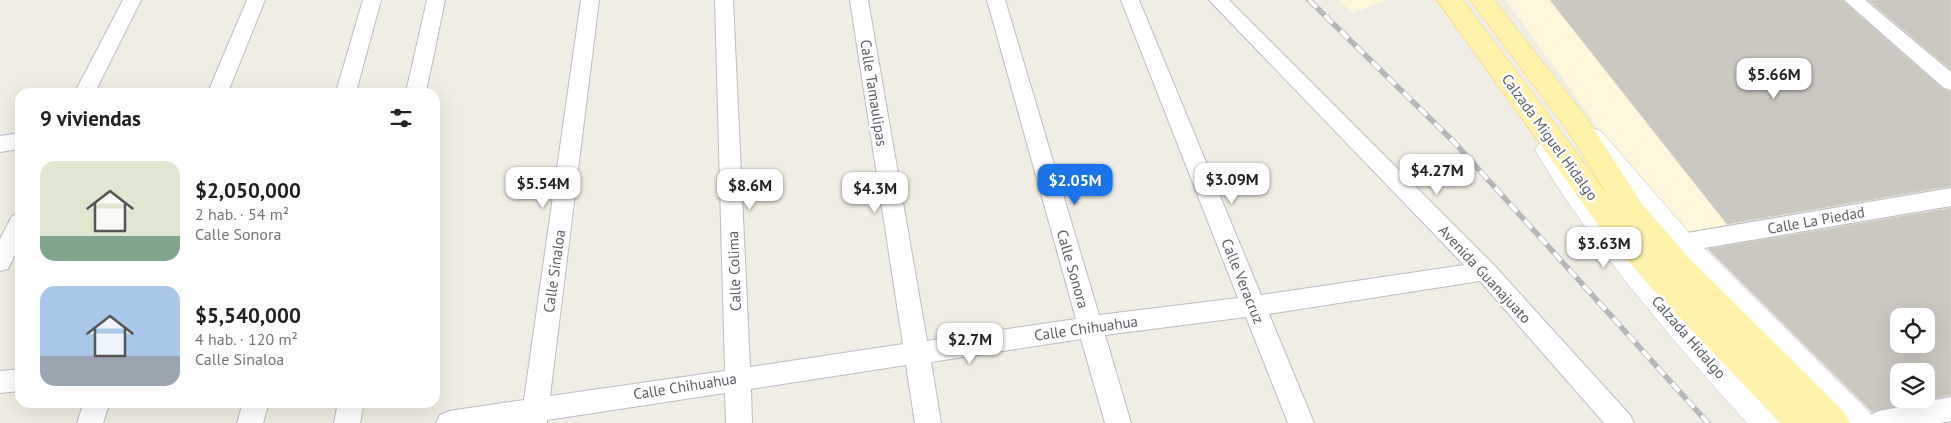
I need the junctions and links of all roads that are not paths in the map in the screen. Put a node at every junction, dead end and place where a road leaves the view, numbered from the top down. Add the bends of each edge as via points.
1 (132, 0) edge
2 (256, 0) edge
3 (372, 0) edge
4 (436, 0) edge
5 (590, 0) edge
6 (724, 0) edge
7 (859, 0) edge
8 (996, 0) edge
9 (1130, 0) edge
10 (1218, 0) edge
11 (1449, 0) edge
12 (1482, 0) edge
13 (1853, 0) edge
14 (1502, 71) junction
15 (1951, 83) edge
16 (87, 88) edge
17 (220, 88) edge
18 (347, 88) edge
19 (417, 88) edge
20 (1577, 124) junction
21 (15, 142) edge
22 (0, 144) edge
23 (1951, 197) edge
24 (15, 232) edge
25 (1681, 243) junction
26 (0, 262) edge
27 (1485, 271) junction
28 (1253, 306) junction
29 (1090, 327) junction
30 (917, 353) junction
31 (738, 378) junction
32 (15, 380) edge
33 (0, 382) edge
34 (96, 408) edge
35 (254, 408) edge
36 (351, 408) edge
37 (1951, 409) edge
38 (535, 416) edge
39 (90, 423) edge
40 (250, 423) edge
41 (347, 423) edge
42 (449, 423) edge
43 (739, 423) edge
44 (928, 423) edge
45 (1118, 423) edge
46 (1301, 423) edge
47 (1621, 423) edge
48 (1766, 423) edge
49 (1801, 423) edge
50 (1834, 423) edge
51 (1859, 423) edge
52 (1879, 423) edge

1 - 16 street
2 - 17 street
3 - 18 street
4 - 19 street
5 - 38 street, Calle Sinaloa
6 - 31 street, Calle Colima
7 - 30 street, Calle Tamaulipas
8 - 29 street, Calle Sonora
9 - 28 street, Calle Veracruz
10 - 27 street, Avenida Guanajuato
11 - 14 main road, Calzada Miguel Hidalgo
12 - 20 main road, Calzada Miguel Hidalgo
13 - 15 street
14 - 48 street, Calzada Hidalgo via 1562,175 1602,234 1683,332
14 - 49 main road, Calzada Miguel Hidalgo via 1609,218 1656,275
20 - 25 street, Calzada Miguel Hidalgo via 1600,145
20 - 50 main road, Calzada Miguel Hidalgo via 1632,212 1680,267
21 - 22 street
23 - 25 street, Calle La Piedad
24 - 26 street
25 - 51 street, Calzada Miguel Hidalgo
27 - 28 street, Calle Chihuahua
27 - 47 street, Avenida Guanajuato
28 - 29 street, Calle Chihuahua
28 - 46 street, Calle Veracruz
29 - 30 street, Calle Chihuahua
29 - 45 street, Calle Sonora
30 - 31 street, Calle Chihuahua
30 - 44 street, Calle Tamaulipas
31 - 38 street, Calle Chihuahua
31 - 43 street, Calle Colima
32 - 33 street
34 - 39 street
35 - 40 street
36 - 41 street
37 - 52 street
38 - 42 street, Calle Chihuahua

